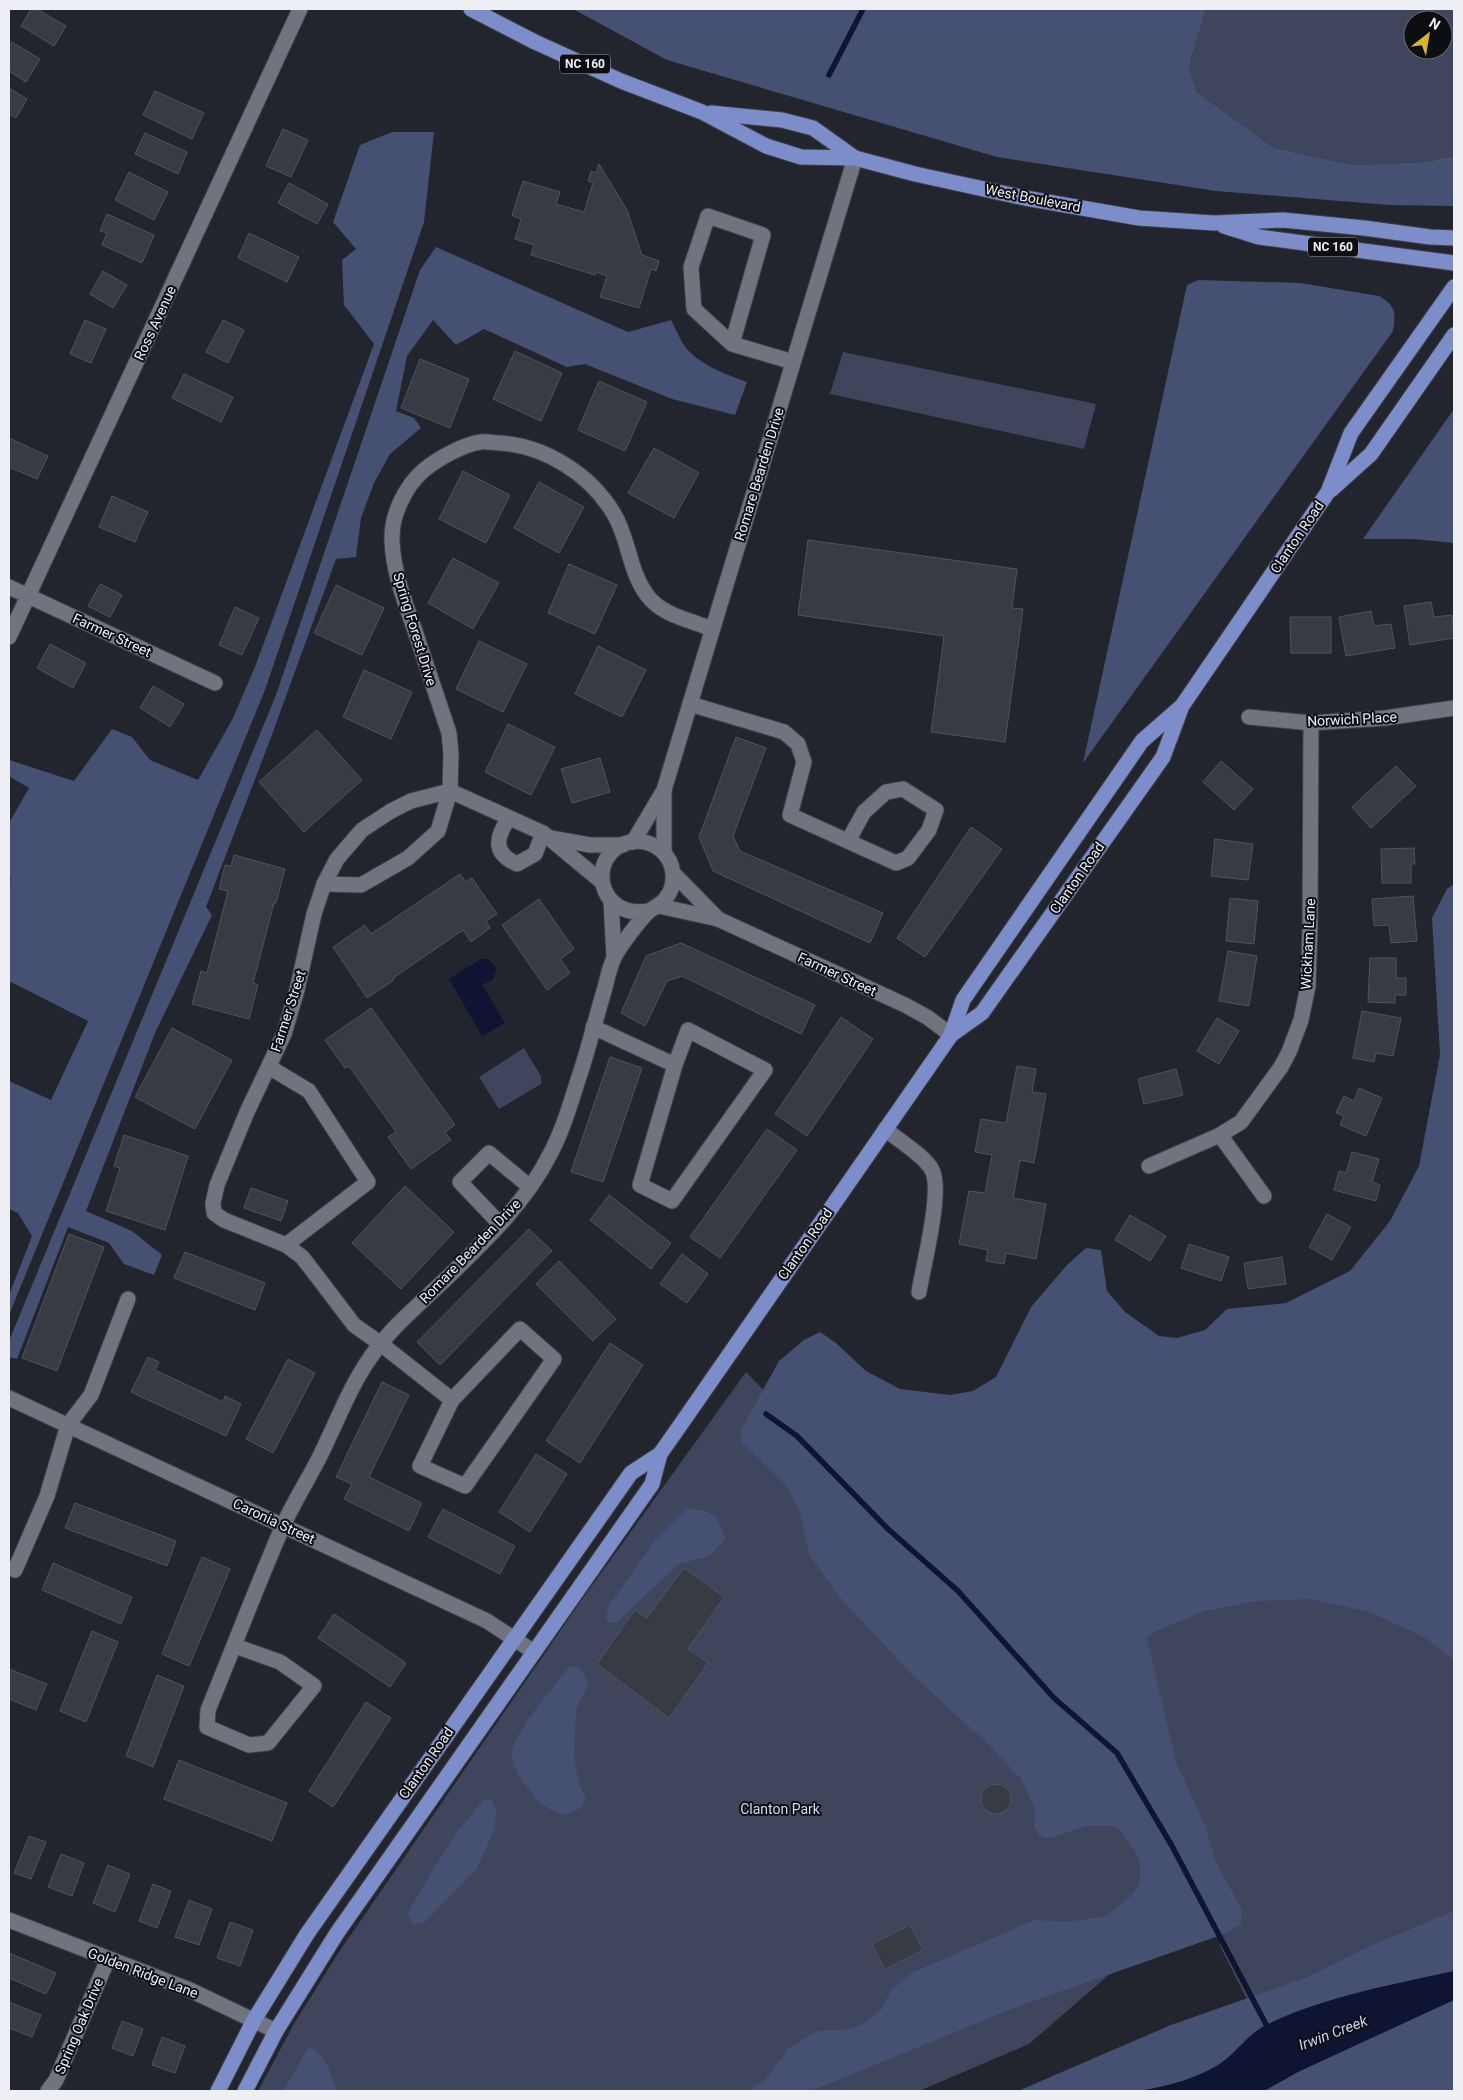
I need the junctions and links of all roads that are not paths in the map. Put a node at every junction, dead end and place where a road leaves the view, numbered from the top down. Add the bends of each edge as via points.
1 (300, 9) edge
2 (471, 9) edge
3 (702, 112) junction
4 (855, 158) junction
5 (1214, 223) junction
6 (1454, 238) edge
7 (1454, 263) edge
8 (1454, 287) edge
9 (1454, 335) edge
10 (732, 344) junction
11 (793, 362) junction
12 (1328, 492) junction
13 (9, 586) edge
14 (28, 596) junction
15 (712, 629) junction
16 (9, 637) edge
17 (215, 683) dead end
18 (690, 704) junction
19 (1182, 706) junction
20 (1454, 708) edge
21 (1249, 717) dead end
22 (1311, 723) junction
23 (664, 790) junction
24 (450, 791) junction
25 (509, 818) junction
26 (546, 835) junction
27 (848, 841) junction
28 (628, 843) junction
29 (664, 852) junction
30 (674, 874) junction
31 (602, 882) junction
32 (324, 884) junction
33 (611, 901) junction
34 (654, 908) junction
35 (718, 919) junction
36 (614, 957) junction
37 (593, 1027) junction
38 (951, 1035) junction
39 (676, 1065) junction
40 (269, 1067) junction
41 (885, 1130) junction
42 (1220, 1135) junction
43 (1149, 1166) dead end
44 (530, 1187) junction
45 (1264, 1196) dead end
46 (500, 1224) junction
47 (286, 1245) junction
48 (919, 1292) dead end
49 (128, 1299) dead end
50 (381, 1344) junction
51 (9, 1398) edge
52 (452, 1400) junction
53 (68, 1425) junction
54 (660, 1454) junction
55 (284, 1525) junction
56 (15, 1570) dead end
57 (514, 1638) junction
58 (234, 1646) junction
59 (534, 1652) junction
60 (9, 1920) edge
61 (108, 1960) junction
62 (254, 2020) junction
63 (276, 2031) junction
64 (48, 2091) edge
65 (218, 2091) edge
66 (244, 2091) edge

1 - 14 street, Ross Avenue
2 - 3 main road, West Boulevard / NC 160 via 621,81
3 - 4 main road, West Boulevard / NC 160 via 766,146 801,157
3 - 4 main road, West Boulevard / NC 160 via 782,120 813,128
4 - 5 main road, West Boulevard / NC 160 via 1025,198 1139,218
4 - 11 street, Romare Bearden Drive
5 - 6 main road, West Boulevard / NC 160 via 1283,220
5 - 7 main road, West Boulevard / NC 160 via 1259,237
8 - 12 main road, Clanton Road via 1351,433
9 - 12 main road, Clanton Road via 1371,454
10 - 10 street via 694,309 691,267 708,216 763,235
10 - 11 street
11 - 15 street, Romare Bearden Drive
12 - 19 main road, Clanton Road
13 - 14 street, Farmer Street
14 - 16 street, Ross Avenue
14 - 17 street, Farmer Street
15 - 18 street, Romare Bearden Drive
15 - 24 street, Spring Forest Drive via 662,610 647,595 607,502 592,484 562,462 520,444 481,442 445,455 419,474 408,487 399,504 392,539 398,581 449,732
18 - 23 street, Romare Bearden Drive
18 - 27 street via 784,732 798,744 804,762 790,815
19 - 38 main road, Clanton Road via 1142,741 963,1000
19 - 38 main road, Clanton Road via 1162,757 984,1010
20 - 22 street, Norwich Place via 1385,718
21 - 22 street, Norwich Place
22 - 42 street, Wickham Lane via 1310,928 1308,986 1301,1020 1281,1067 1242,1122
23 - 28 street, Romare Bearden Drive
23 - 29 street, Romare Bearden Drive
24 - 25 street
24 - 32 street, Farmer Street via 411,802 362,830 337,859
24 - 32 street, Spring Forest Drive via 438,832 408,858 361,885
25 - 26 street
25 - 26 street via 498,837 499,849 507,860 517,864 535,854
26 - 28 street via 590,845
26 - 31 street
27 - 27 street via 896,863 908,858 929,830 936,810 903,788 886,792 864,812
28 - 29 street via 644,842
28 - 31 street via 613,851 606,860
29 - 30 street
30 - 34 street via 670,892
30 - 35 street, Farmer Street
31 - 33 street
32 - 40 street, Farmer Street via 284,1034
33 - 34 street via 628,912
33 - 36 street, Romare Bearden Drive
34 - 35 street, Farmer Street
34 - 36 street, Romare Bearden Drive
35 - 38 street, Farmer Street via 905,1005
36 - 37 street, Romare Bearden Drive
37 - 39 street
37 - 44 street, Romare Bearden Drive via 579,1078 551,1154
38 - 41 main road, Clanton Road
39 - 39 street via 688,1030 765,1070 672,1201 640,1185
40 - 47 street, Farmer Street via 243,1121 212,1203 214,1213 224,1220
40 - 47 street via 309,1091 368,1182
41 - 48 street via 931,1168 936,1180 935,1204
41 - 54 main road, Clanton Road
42 - 43 street, Wickham Lane
42 - 45 street
44 - 46 street, Romare Bearden Drive
44 - 46 street via 488,1153 460,1182
46 - 50 street, Romare Bearden Drive
47 - 50 street, Farmer Street via 302,1257 354,1325
49 - 53 street via 92,1395
50 - 52 street, Farmer Street
50 - 55 street, Romare Bearden Drive via 360,1374
51 - 53 street, Caronia Street
52 - 52 street via 420,1466 465,1486 554,1359 520,1329
53 - 55 street, Caronia Street
53 - 56 street via 47,1496
54 - 57 main road, Clanton Road via 631,1473
54 - 59 main road, Clanton Road via 652,1484
55 - 57 street, Caronia Street via 487,1621
55 - 58 street, Romare Bearden Drive
57 - 59 street, Caronia Street
57 - 62 main road, Clanton Road via 307,1934
58 - 58 street, Romare Bearden Drive via 208,1710 206,1727 250,1745 268,1743 314,1686 280,1662
59 - 63 main road, Clanton Road via 337,1933
60 - 61 street, Golden Ridge Lane
61 - 62 street, Golden Ridge Lane via 190,1990
61 - 64 street, Spring Oak Drive via 56,2080
62 - 63 street, Golden Ridge Lane
62 - 65 main road, Clanton Road
63 - 66 main road, Clanton Road

